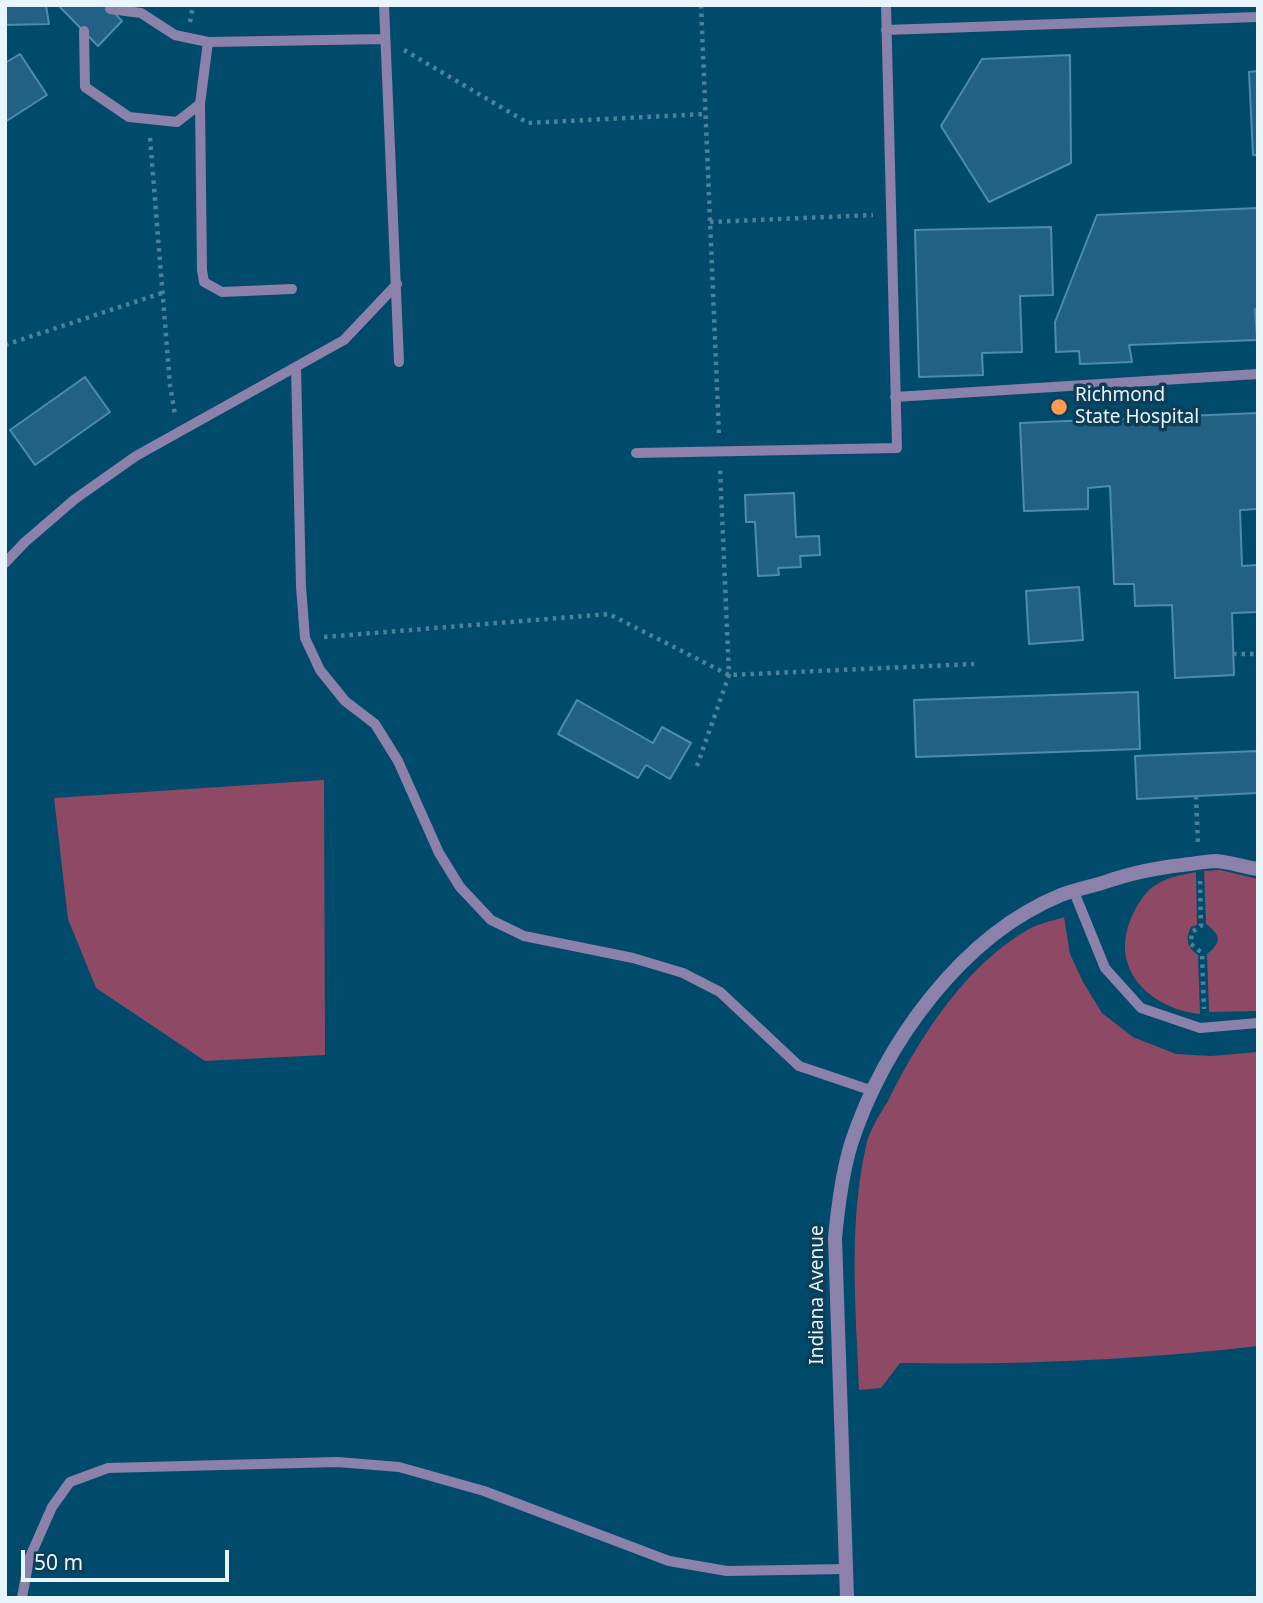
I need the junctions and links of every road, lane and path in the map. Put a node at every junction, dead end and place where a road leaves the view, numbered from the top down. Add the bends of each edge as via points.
1 (384, 5) edge
2 (701, 5) edge
3 (886, 5) edge
4 (110, 9) dead end
5 (1258, 17) edge
6 (886, 30) junction
7 (84, 31) dead end
8 (386, 39) junction
9 (208, 42) junction
10 (200, 104) junction
11 (705, 114) junction
12 (149, 119) junction
13 (891, 214) junction
14 (710, 222) junction
15 (397, 284) junction
16 (292, 289) dead end
17 (162, 293) junction
18 (5, 345) edge
19 (399, 362) dead end
20 (296, 367) junction
21 (1258, 374) edge
22 (895, 397) junction
23 (178, 433) junction
24 (719, 450) junction
25 (636, 453) dead end
26 (5, 563) edge
27 (305, 638) junction
28 (1233, 654) dead end
29 (1258, 654) edge
30 (974, 664) dead end
31 (729, 675) junction
32 (697, 766) dead end
33 (1196, 796) dead end
34 (1199, 863) junction
35 (1258, 869) edge
36 (1074, 892) junction
37 (1258, 1023) edge
38 (1205, 1027) junction
39 (873, 1091) junction
40 (846, 1569) junction
41 (22, 1598) edge
42 (847, 1598) edge

1 - 8 lane
2 - 11 path
3 - 6 lane
4 - 9 lane via 141,13 175,35
5 - 6 lane
6 - 13 lane
7 - 12 lane via 85,87 129,117
8 - 9 lane
8 - 11 path via 528,123
8 - 15 lane
9 - 10 lane
10 - 12 lane via 177,122
10 - 16 lane via 204,282 222,292
11 - 14 path
12 - 17 path
13 - 14 path
13 - 22 lane
14 - 24 path
15 - 19 lane
15 - 20 lane via 345,340
17 - 18 path
17 - 23 path
20 - 23 lane
20 - 27 lane
21 - 22 lane
22 - 24 lane via 897,448
23 - 26 lane via 75,499
24 - 25 lane
24 - 31 path
27 - 31 path via 609,614
27 - 39 lane via 320,670 345,701 375,724 398,761 439,853 460,887 491,920 524,936 683,973 720,992 799,1066
28 - 29 path
30 - 31 path
31 - 32 path
33 - 34 path
34 - 35 street, Indiana Avenue via 1216,861
34 - 36 street, Indiana Avenue via 1145,869
34 - 38 path via 1201,926 1192,932 1191,944 1202,953
36 - 38 lane via 1105,968 1141,1008
36 - 39 street, Indiana Avenue via 1029,913 960,963 931,995
37 - 38 lane
39 - 40 street, Indiana Avenue via 851,1145 835,1238
40 - 41 lane via 727,1571 669,1561 484,1491 399,1467 337,1462 108,1468 69,1482 52,1507 29,1559
40 - 42 street, Indiana Avenue

